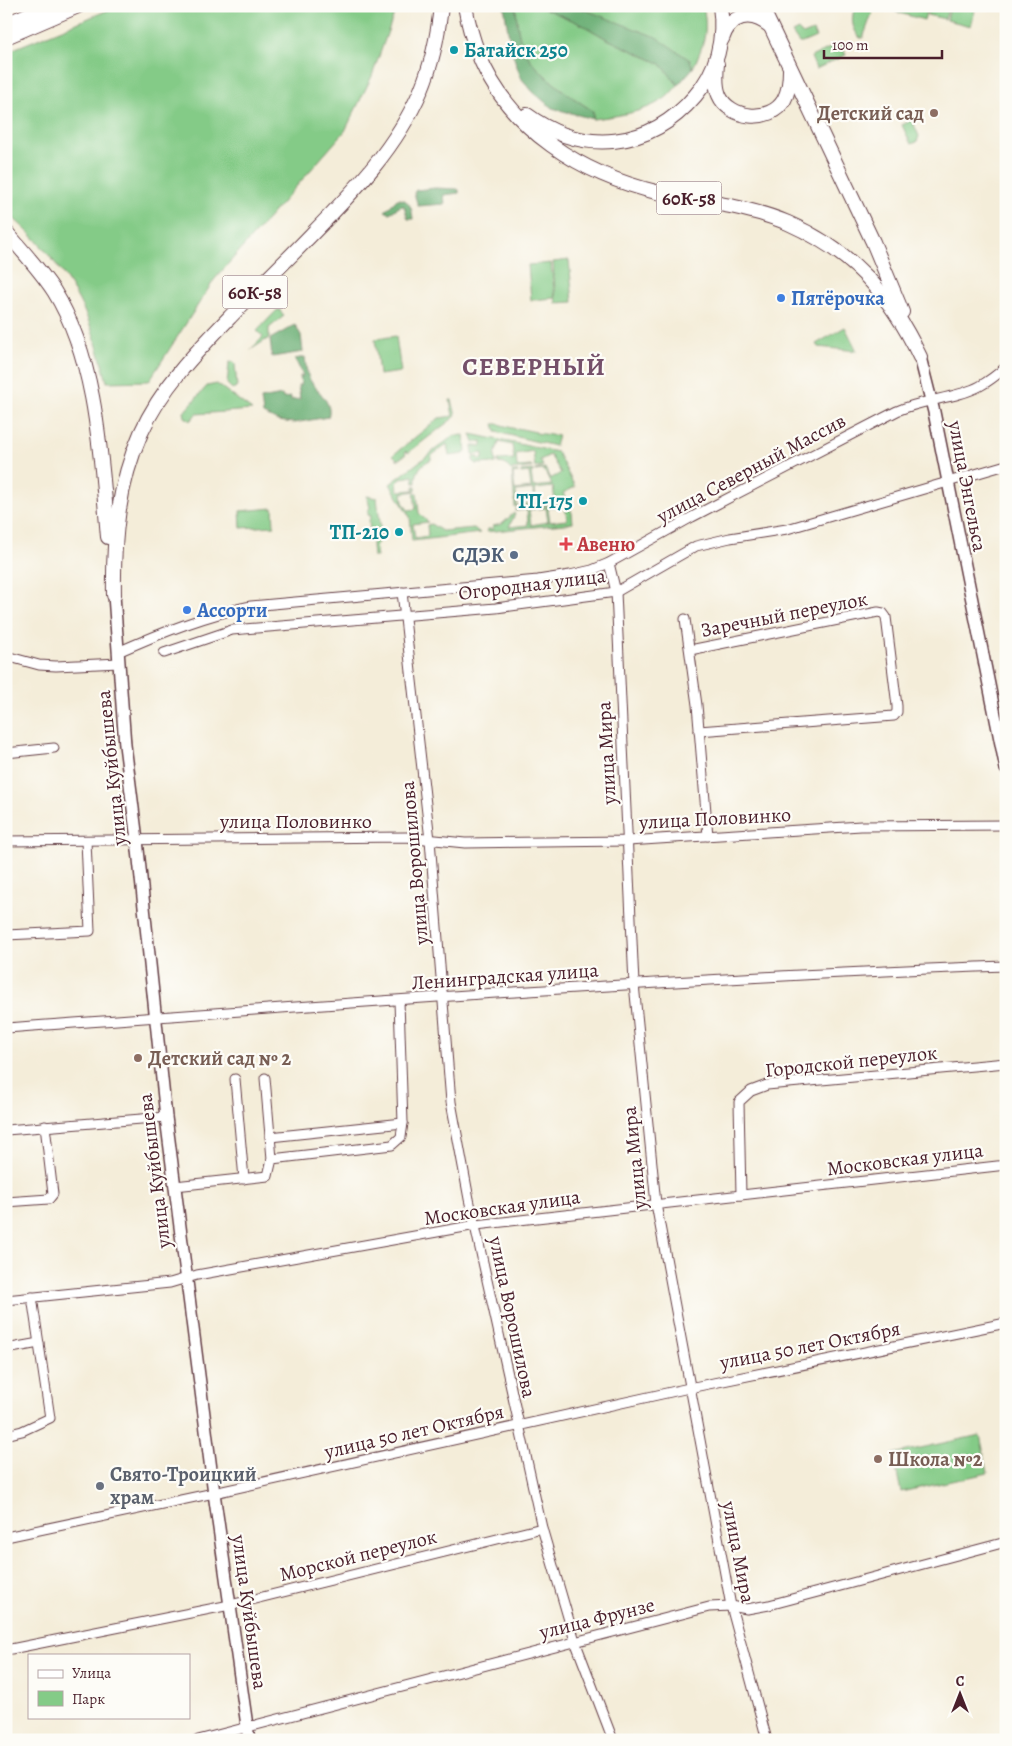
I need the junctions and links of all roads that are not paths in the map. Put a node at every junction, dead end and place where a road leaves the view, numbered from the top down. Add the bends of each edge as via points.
1 (48, 6) edge
2 (78, 6) edge
3 (441, 6) edge
4 (465, 6) edge
5 (720, 6) edge
6 (761, 6) edge
7 (6, 24) edge
8 (770, 26) junction
9 (470, 28) junction
10 (6, 37) edge
11 (719, 51) junction
12 (790, 67) junction
13 (6, 232) edge
14 (920, 357) junction
15 (1006, 367) edge
16 (931, 400) junction
17 (1006, 466) edge
18 (948, 482) junction
19 (609, 563) junction
20 (402, 592) junction
21 (616, 592) junction
22 (114, 595) junction
23 (406, 614) junction
24 (685, 619) dead end
25 (690, 650) junction
26 (164, 653) dead end
27 (6, 656) edge
28 (118, 657) junction
29 (699, 731) junction
30 (54, 748) dead end
31 (6, 753) edge
32 (1006, 770) edge
33 (1006, 824) edge
34 (708, 836) junction
35 (86, 840) junction
36 (138, 840) junction
37 (430, 840) junction
38 (628, 840) junction
39 (6, 841) edge
40 (6, 935) edge
41 (1006, 966) edge
42 (634, 984) junction
43 (444, 998) junction
44 (398, 1001) junction
45 (155, 1018) junction
46 (6, 1028) edge
47 (1006, 1063) edge
48 (265, 1078) dead end
49 (235, 1079) dead end
50 (166, 1117) junction
51 (403, 1123) junction
52 (45, 1126) junction
53 (6, 1130) edge
54 (270, 1137) junction
55 (272, 1159) junction
56 (1006, 1165) edge
57 (244, 1179) junction
58 (175, 1186) junction
59 (741, 1196) junction
60 (6, 1202) edge
61 (656, 1204) junction
62 (476, 1225) junction
63 (186, 1279) junction
64 (32, 1297) junction
65 (6, 1300) edge
66 (1006, 1323) edge
67 (39, 1342) junction
68 (6, 1349) edge
69 (689, 1388) junction
70 (519, 1425) junction
71 (6, 1435) edge
72 (214, 1493) junction
73 (542, 1528) junction
74 (6, 1537) edge
75 (1006, 1542) edge
76 (230, 1605) junction
77 (731, 1606) junction
78 (575, 1641) junction
79 (6, 1650) edge
80 (247, 1727) junction
81 (198, 1740) edge
82 (249, 1740) edge
83 (614, 1740) edge
84 (768, 1740) edge

1 - 7 highway
2 - 10 highway
3 - 22 highway, 60К-58 via 437,34 421,90 390,146 346,199 187,362 154,408 141,432 123,482 115,532
4 - 9 highway, 60К-58
5 - 11 highway via 722,29
6 - 8 highway
8 - 11 highway via 757,18 739,18 728,26
8 - 12 highway
9 - 11 highway via 492,74 522,111 540,125 584,140 631,138 651,132 670,120 700,90
9 - 14 highway, 60К-58 via 478,55 507,103 551,145 574,161 629,185 750,211 787,223 818,238 846,257 872,281 894,309
11 - 12 highway via 717,86 720,96 735,112 746,116 760,115 783,102 789,90
12 - 14 highway via 873,242
13 - 22 highway via 54,292 83,356 96,421
14 - 16 main road, улица Энгельса
15 - 16 street, улица Северный Массив via 980,386
16 - 18 main road, улица Энгельса
16 - 19 street, улица Северный Массив via 897,411
17 - 18 street, Огородная улица
18 - 21 street, Огородная улица via 787,529 696,546
18 - 32 main road, улица Энгельса
19 - 20 street, улица Северный Массив via 570,575
19 - 21 street, улица Мира
20 - 23 street, улица Ворошилова
20 - 28 street, улица Северный Массив via 279,602 233,610 164,632
21 - 23 street, Огородная улица via 496,608
21 - 38 street, улица Мира
22 - 28 main road, улица Куйбышева
23 - 26 street, Огородная улица via 232,630
23 - 37 street, улица Ворошилова
24 - 25 street, Заречный переулок
25 - 29 street, Заречный переулок
25 - 29 street, Заречный переулок via 883,613 897,706 894,716
27 - 28 street via 47,665
28 - 36 main road, улица Куйбышева via 125,745
29 - 34 street, Заречный переулок
30 - 31 street
33 - 34 street, улица Половинко via 861,826
34 - 38 street, улица Половинко
35 - 36 street, улица Половинко
35 - 39 street, улица Половинко
35 - 40 street via 90,931
36 - 37 street, улица Половинко
36 - 45 main road, улица Куйбышева
37 - 38 street, улица Половинко via 465,843
37 - 43 street, улица Ворошилова
38 - 42 street, улица Мира
41 - 42 street, Ленинградская улица
42 - 43 street, Ленинградская улица
42 - 61 street, улица Мира
43 - 44 street, Ленинградская улица
43 - 62 street, улица Ворошилова via 451,1102
44 - 45 street, Ленинградская улица
44 - 51 street
45 - 46 street, Ленинградская улица
45 - 50 main road, улица Куйбышева
47 - 59 street, Городской переулок via 767,1085 751,1091 738,1102
48 - 54 street
49 - 57 street
50 - 52 street
50 - 58 main road, улица Куйбышева
51 - 54 street
51 - 55 street via 401,1138 392,1145
52 - 53 street
52 - 60 street via 53,1194 48,1199
54 - 55 street
55 - 57 street via 268,1176
56 - 59 street, Московская улица
57 - 58 street
58 - 63 main road, улица Куйбышева
59 - 61 street, Московская улица
61 - 62 street, Московская улица
61 - 69 street, улица Мира
62 - 63 street, Московская улица
62 - 70 street, улица Ворошилова
63 - 64 street, Московская улица
63 - 72 main road, улица Куйбышева
64 - 65 street, Московская улица
64 - 67 street
66 - 69 street, улица 50 лет Октября
67 - 68 street
67 - 71 street via 50,1418
69 - 70 street, улица 50 лет Октября
69 - 77 street, улица Мира
70 - 72 street, улица 50 лет Октября
70 - 73 street, улица Ворошилова
72 - 74 street, улица 50 лет Октября
72 - 76 main road, улица Куйбышева
73 - 76 street, Морской переулок
73 - 78 street, улица Ворошилова
75 - 77 street, улица Фрунзе via 769,1605 747,1609
76 - 79 street, Морской переулок
76 - 80 main road, улица Куйбышева
77 - 78 street, улица Фрунзе via 709,1607
77 - 84 street, улица Мира
78 - 80 street, улица Фрунзе
78 - 83 street, улица Ворошилова
80 - 81 street, улица Фрунзе
80 - 82 main road, улица Куйбышева

